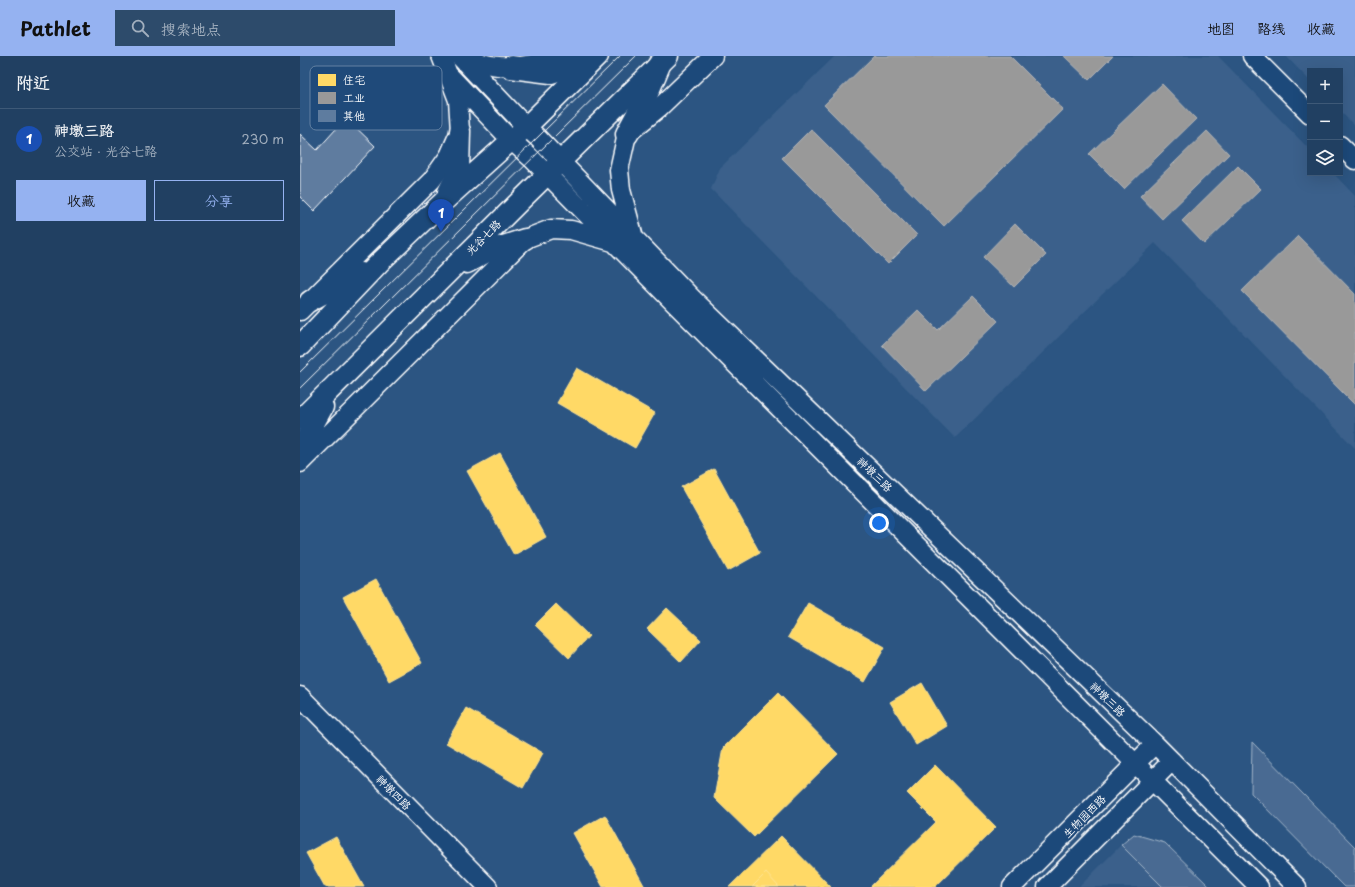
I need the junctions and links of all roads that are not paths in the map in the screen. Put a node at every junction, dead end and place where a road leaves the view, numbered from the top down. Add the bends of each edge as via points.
1 (459, 56) edge
2 (464, 56) edge
3 (557, 56) edge
4 (590, 56) edge
5 (598, 56) edge
6 (712, 56) edge
7 (1252, 56) edge
8 (663, 60) edge
9 (444, 64) edge
10 (511, 67) junction
11 (1307, 111) edge
12 (526, 127) junction
13 (460, 131) junction
14 (627, 134) junction
15 (511, 140) junction
16 (1343, 148) edge
17 (1355, 160) edge
18 (554, 168) junction
19 (444, 201) junction
20 (633, 237) junction
21 (525, 239) junction
22 (615, 242) junction
23 (379, 263) junction
24 (444, 276) junction
25 (305, 306) edge
26 (300, 346) edge
27 (333, 387) junction
28 (300, 420) edge
29 (300, 449) edge
30 (300, 463) edge
31 (300, 696) edge
32 (1155, 744) junction
33 (1172, 761) junction
34 (1136, 763) junction
35 (1153, 780) junction
36 (488, 887) edge
37 (1012, 887) edge
38 (1047, 887) edge
39 (1259, 887) edge
40 (1297, 887) edge

1 - 12 street, 神墩三路
2 - 10 street via 475,62
3 - 10 street via 541,63
4 - 10 main road via 584,61 551,72
5 - 12 main road
6 - 14 street via 660,107
7 - 11 street
8 - 14 main road
8 - 18 main road, 光谷七路
9 - 13 street via 458,100
9 - 15 street, 神墩三路
12 - 15 main road
12 - 18 street, 神墩三路
13 - 19 main road via 459,170
13 - 25 street via 449,156 432,180
14 - 20 street via 619,170 621,190
15 - 18 street, 神墩三路
15 - 19 main road
16 - 17 street
18 - 20 street, 神墩三路
18 - 22 street, 神墩三路
18 - 24 main road, 光谷七路
19 - 23 main road
20 - 32 street, 神墩三路 via 693,299
21 - 22 street via 551,229 571,230
21 - 24 main road via 491,250
21 - 30 street
22 - 34 street, 神墩三路
23 - 25 main road
23 - 26 main road
24 - 27 main road, 光谷七路
27 - 28 main road, 光谷七路
27 - 29 main road
31 - 36 street, 神墩四路
32 - 33 street, 神墩三路
32 - 34 street, 生物园西路
33 - 35 street
33 - 40 street, 神墩三路
34 - 35 street, 神墩三路
34 - 37 street, 生物园西路
35 - 38 street
35 - 39 street, 神墩三路

